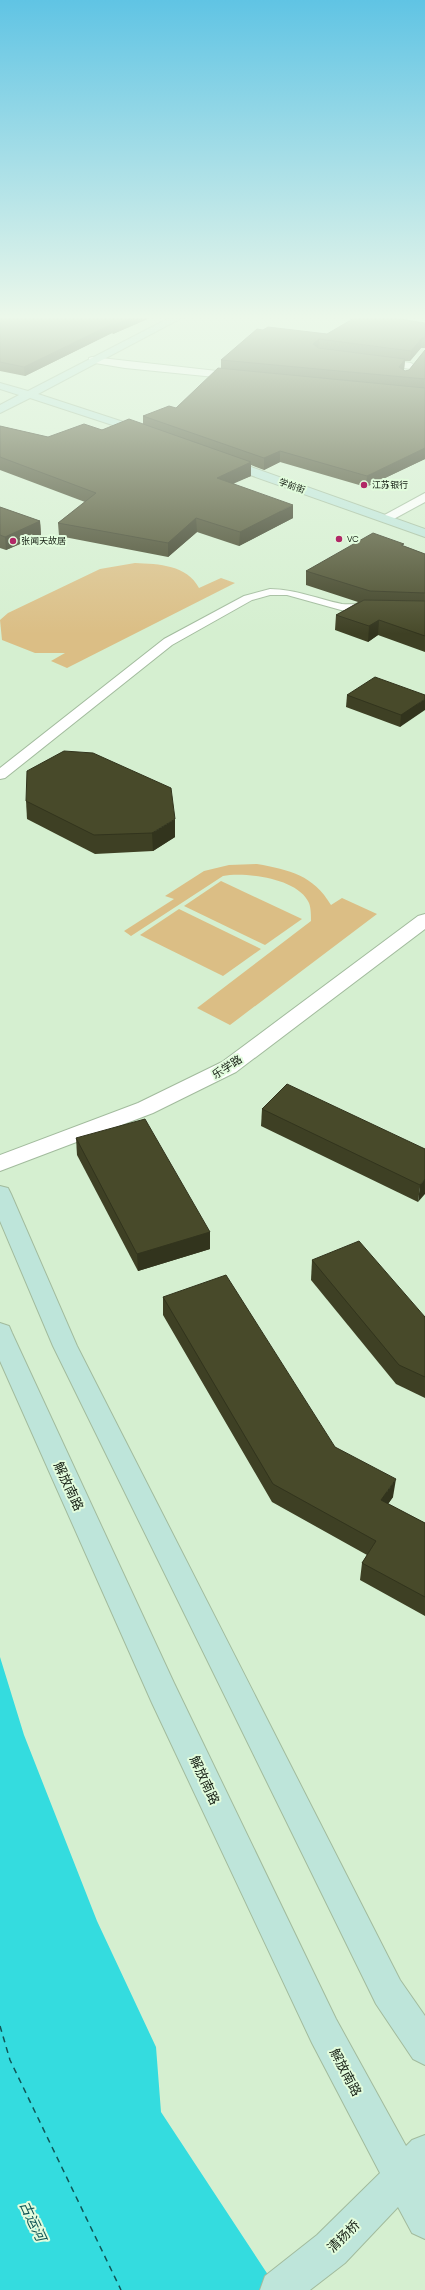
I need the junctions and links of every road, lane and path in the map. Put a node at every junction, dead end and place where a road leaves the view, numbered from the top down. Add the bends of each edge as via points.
1 (77, 421) edge
2 (108, 421) edge
3 (162, 439) edge
4 (147, 444) edge
5 (425, 497) edge
6 (385, 518) junction
7 (425, 533) edge
8 (425, 542) edge
9 (382, 610) edge
10 (0, 775) edge
11 (425, 920) edge
12 (0, 1163) edge
13 (0, 1194) edge
14 (0, 1333) edge
15 (425, 2047) edge
16 (413, 2165) edge
17 (425, 2220) edge
18 (279, 2290) edge

1 - 4 main road
2 - 3 main road
5 - 6 street
6 - 7 main road, 学前街
6 - 8 main road, 学前街 via 213,462
9 - 10 lane via 341,607 287,592 270,592 248,598 168,642
11 - 12 street, 乐学路 via 229,1067 196,1086 86,1132
13 - 15 main road via 65,1346 388,1992
14 - 16 main road, 解放南路 via 177,1722 324,2031
16 - 17 main road, 解放南路
16 - 18 main road, 清扬桥 via 331,2249

